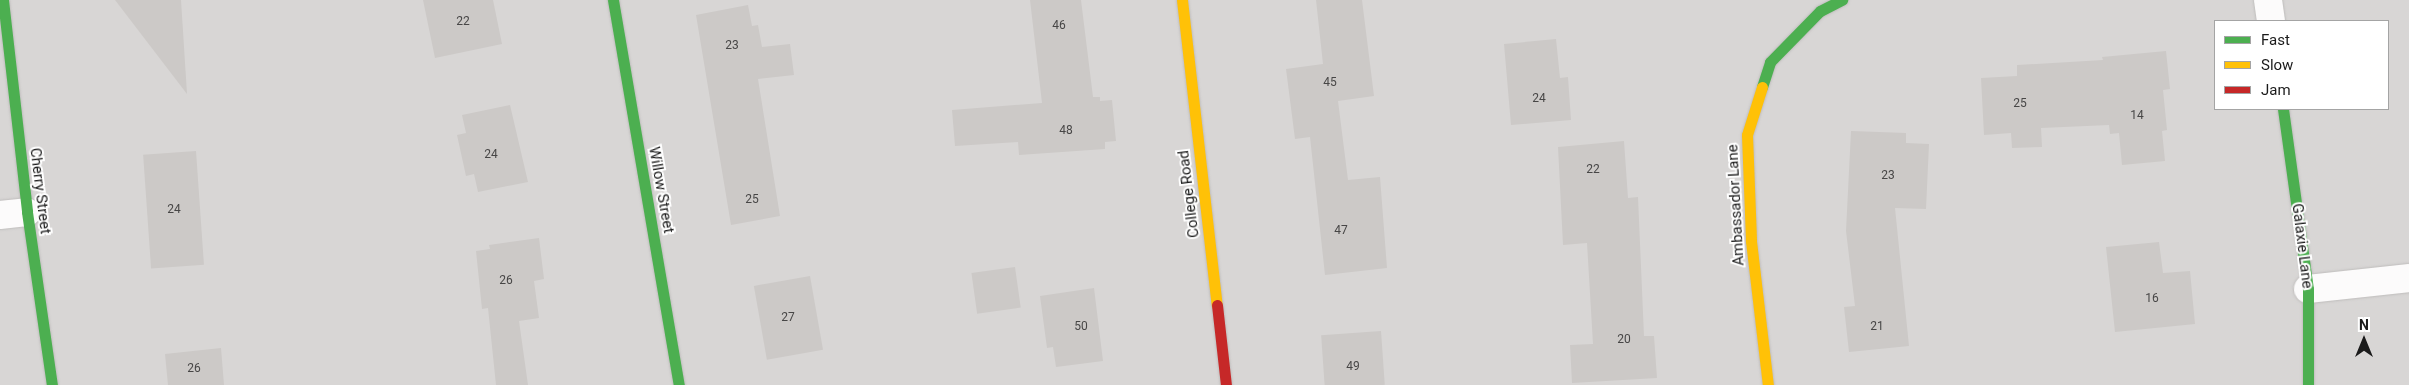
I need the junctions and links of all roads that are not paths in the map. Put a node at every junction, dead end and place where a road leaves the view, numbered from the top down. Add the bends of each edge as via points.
1 (3, 0) edge
2 (612, 0) edge
3 (1182, 0) edge
4 (1842, 0) edge
5 (2268, 0) edge
6 (2271, 20) edge
7 (2283, 110) edge
8 (27, 212) junction
9 (0, 215) edge
10 (2409, 278) edge
11 (2308, 289) junction
12 (52, 385) edge
13 (679, 385) edge
14 (1226, 385) edge
15 (1768, 385) edge
16 (2308, 385) edge

1 - 8 street, Cherry Street
2 - 13 street, Willow Street
3 - 14 street, College Road
4 - 15 street, Ambassador Lane via 1820,11 1770,62 1747,135 1751,241
5 - 6 street
7 - 11 street, Galaxie Lane
8 - 9 street
8 - 12 street, Cherry Street
10 - 11 street
11 - 16 street, Galaxie Lane

